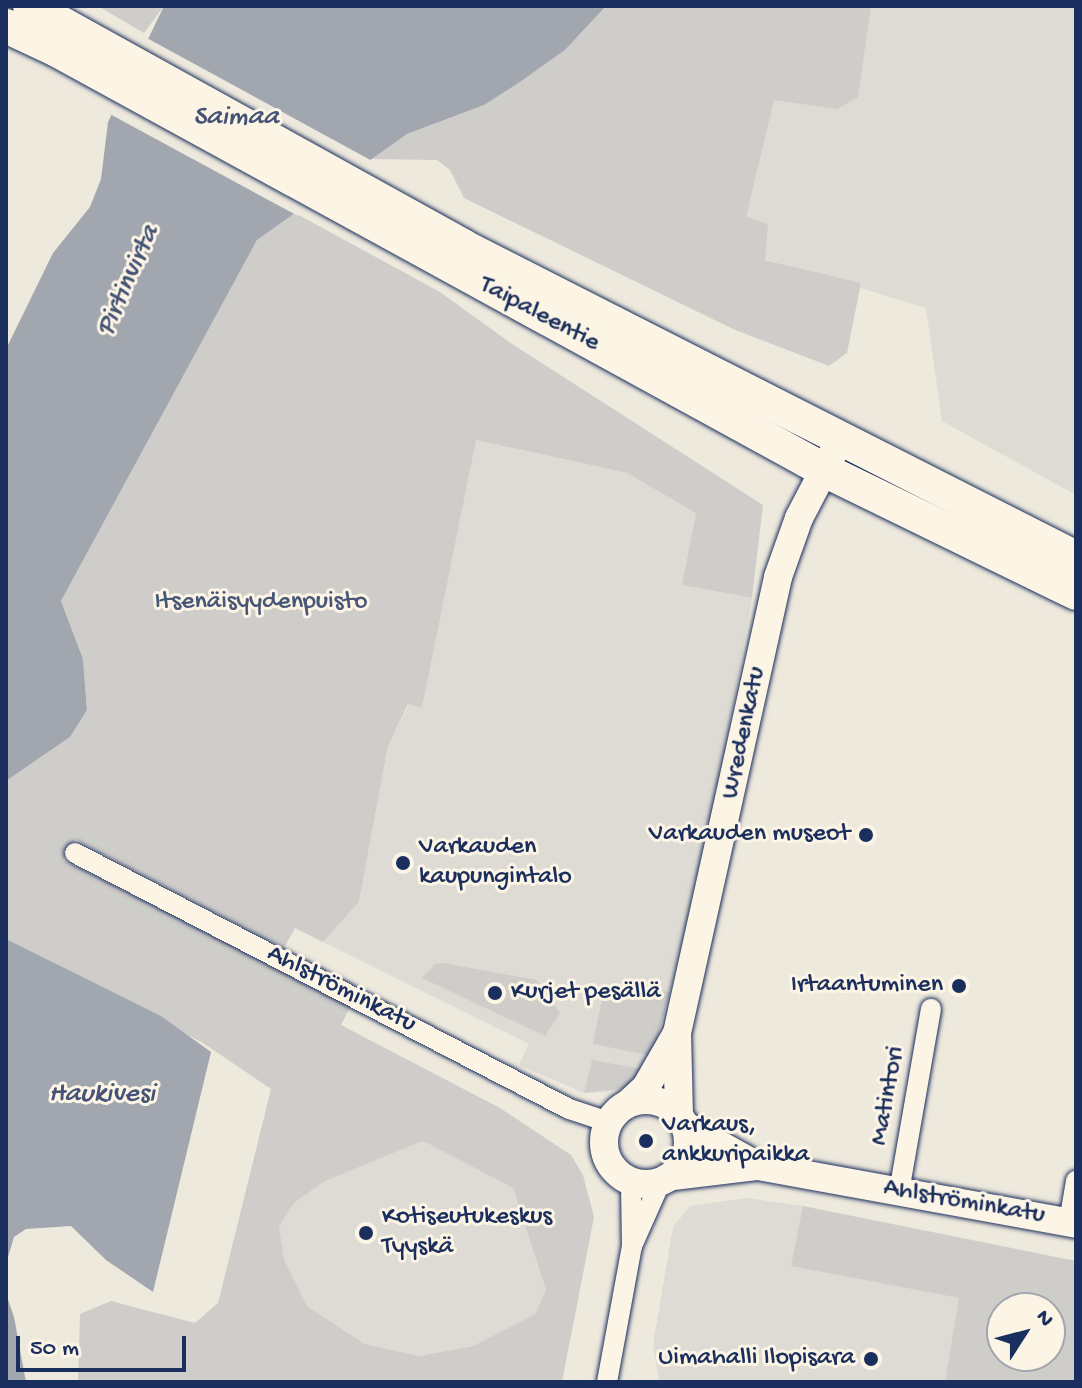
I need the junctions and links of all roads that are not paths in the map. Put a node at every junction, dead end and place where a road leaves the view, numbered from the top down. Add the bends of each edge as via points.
1 (30, 6) edge
2 (6, 26) edge
3 (63, 38) junction
4 (831, 456) junction
5 (1076, 558) edge
6 (1076, 593) edge
7 (75, 853) dead end
8 (931, 1009) dead end
9 (677, 1033) junction
10 (619, 1112) junction
11 (682, 1121) junction
12 (758, 1166) junction
13 (667, 1179) junction
14 (1076, 1181) edge
15 (631, 1183) junction
16 (899, 1192) junction
17 (1072, 1223) edge
18 (632, 1246) junction
19 (607, 1382) edge

1 - 3 highway, Taipaleentie
2 - 3 highway, Taipaleentie
3 - 4 highway, Taipaleentie
4 - 5 highway, Taipaleentie
4 - 6 highway, Taipaleentie
4 - 9 street, Wredenkatu via 778,577
7 - 10 street, Ahlströminkatu via 569,1109
8 - 16 street, Matintori
9 - 10 street, Wredenkatu via 646,1087
9 - 11 street, Wredenkatu
10 - 11 street via 656,1101
10 - 15 street via 604,1136 609,1164
11 - 12 street, Ahlströminkatu
11 - 13 street via 687,1153
12 - 13 street, Ahlströminkatu
12 - 16 street, Ahlströminkatu
13 - 15 street
13 - 18 street
14 - 17 street
15 - 18 street
16 - 17 street, Ahlströminkatu
18 - 19 street

